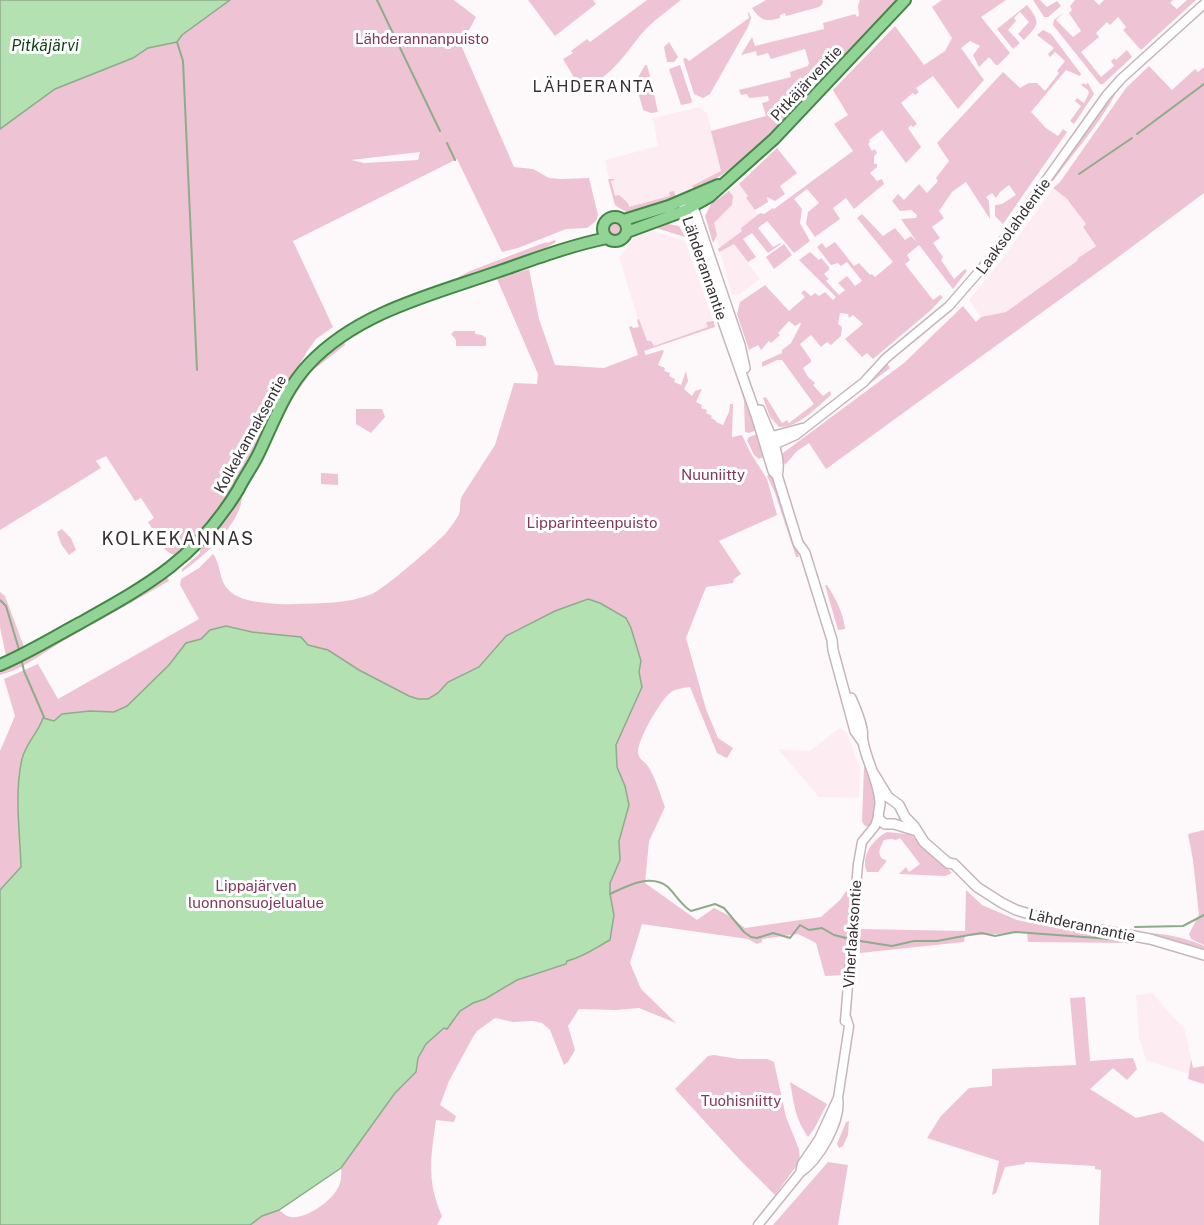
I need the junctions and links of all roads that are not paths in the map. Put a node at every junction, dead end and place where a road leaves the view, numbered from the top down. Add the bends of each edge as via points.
1 (905, 0) edge
2 (1204, 4) edge
3 (687, 206) junction
4 (624, 220) junction
5 (627, 232) junction
6 (605, 233) junction
7 (769, 442) junction
8 (0, 665) edge
9 (873, 774) junction
10 (891, 800) junction
11 (880, 804) junction
12 (901, 810) junction
13 (878, 816) junction
14 (891, 824) junction
15 (917, 831) junction
16 (860, 852) junction
17 (1204, 955) edge
18 (758, 1225) edge

1 - 3 main road, Pitkäjärventie via 774,139 709,197
2 - 7 street, Laaksolahdentie via 1120,79 990,260 949,306 864,382 796,435
3 - 4 main road
3 - 5 main road
3 - 7 main road, Lähderannantie
4 - 5 main road
4 - 6 main road via 612,217 605,222
5 - 6 main road via 619,241
6 - 8 main road, Kolkekannaksentie via 390,310 318,354 293,385 236,492 197,544 144,586
7 - 9 main road, Lähderannantie via 799,555 825,637 861,726
9 - 10 main road, Lähderannantie
9 - 11 main road, Lähderannantie
10 - 11 street
10 - 12 main road
11 - 13 main road
12 - 14 street via 900,819
12 - 15 main road, Lähderannantie
13 - 14 main road via 881,822
13 - 16 street, Viherlaaksontie
14 - 15 main road
14 - 16 street via 878,829
15 - 17 main road, Lähderannantie via 955,874 995,899 1032,915 1150,939
16 - 18 street, Viherlaaksontie via 838,1098 800,1173

